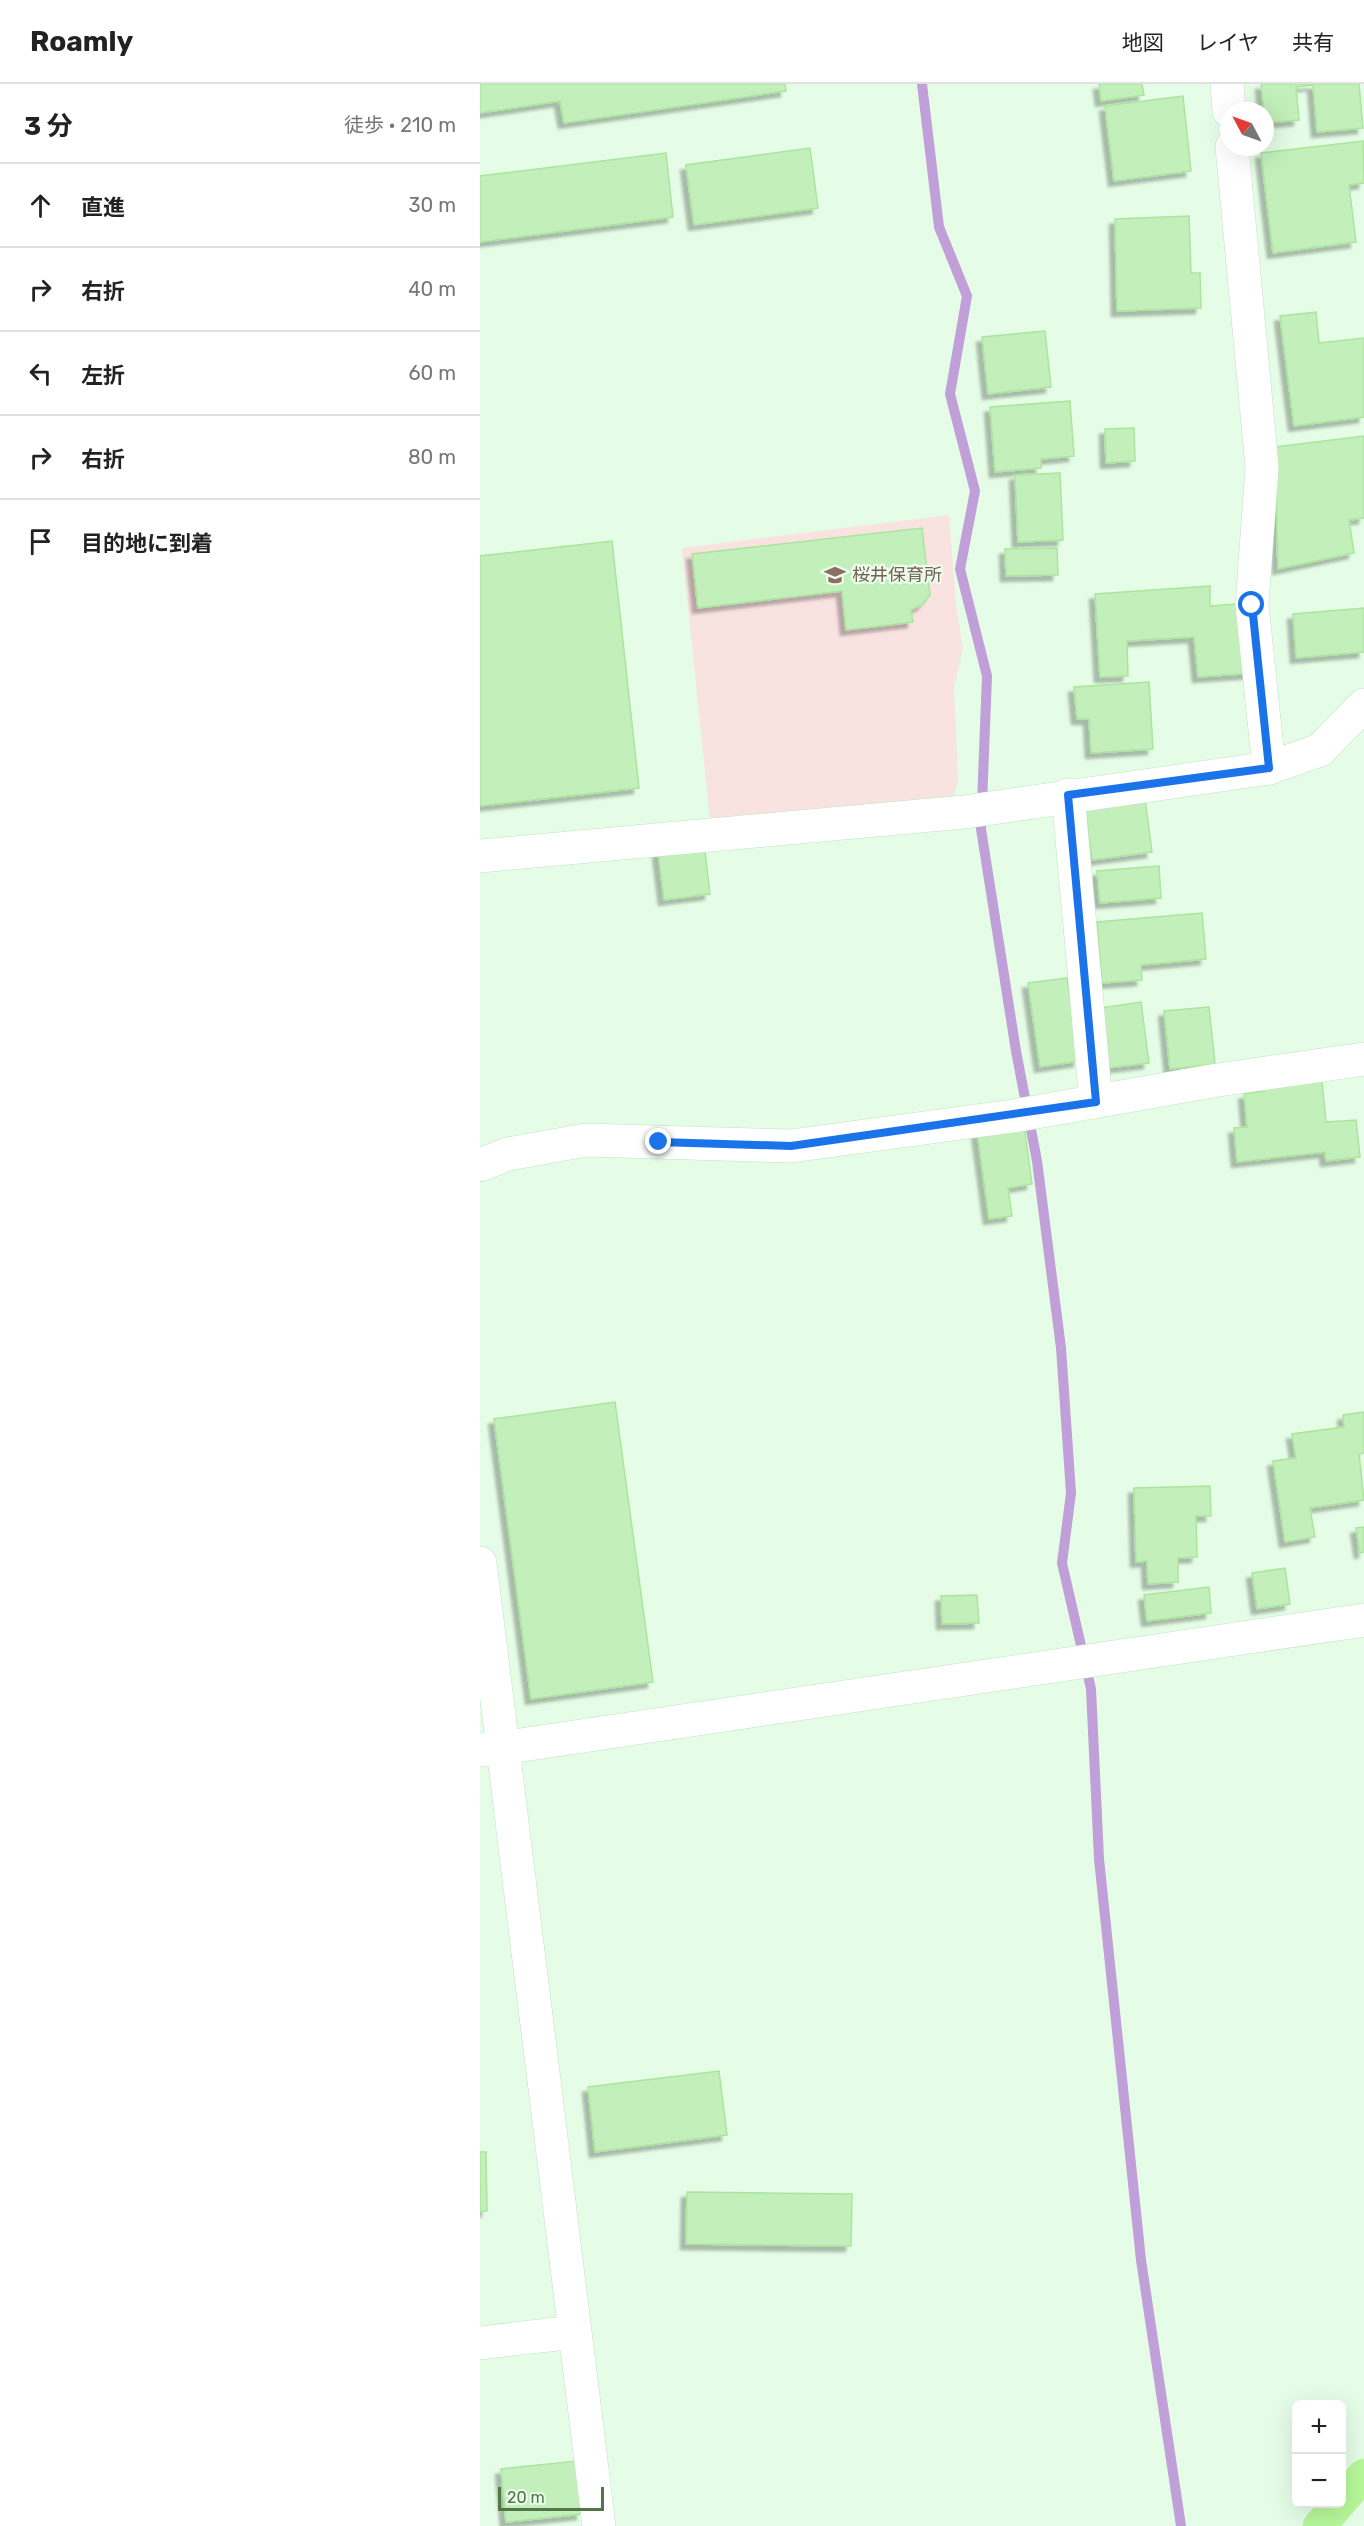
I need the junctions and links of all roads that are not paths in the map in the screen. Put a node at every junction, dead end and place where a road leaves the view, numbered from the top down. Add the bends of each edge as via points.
1 (1227, 84) edge
2 (1228, 102) edge
3 (1233, 156) edge
4 (1364, 705) edge
5 (1269, 768) junction
6 (1068, 795) junction
7 (480, 856) edge
8 (1364, 1059) edge
9 (1096, 1102) junction
10 (480, 1165) edge
11 (480, 1563) edge
12 (1364, 1620) edge
13 (490, 1749) edge
14 (574, 2332) junction
15 (480, 2343) edge
16 (1364, 2475) edge
17 (1346, 2495) edge
18 (1334, 2508) edge
19 (598, 2526) edge
20 (1318, 2526) edge

1 - 2 street
3 - 5 street via 1262,467 1252,605
4 - 5 street via 1320,750
5 - 6 street
6 - 7 street via 964,812
6 - 9 street
8 - 9 street
9 - 10 street via 791,1146 586,1140 508,1154
11 - 13 street
12 - 13 street
13 - 14 street
14 - 15 street
14 - 19 street
16 - 17 highway
18 - 20 highway

